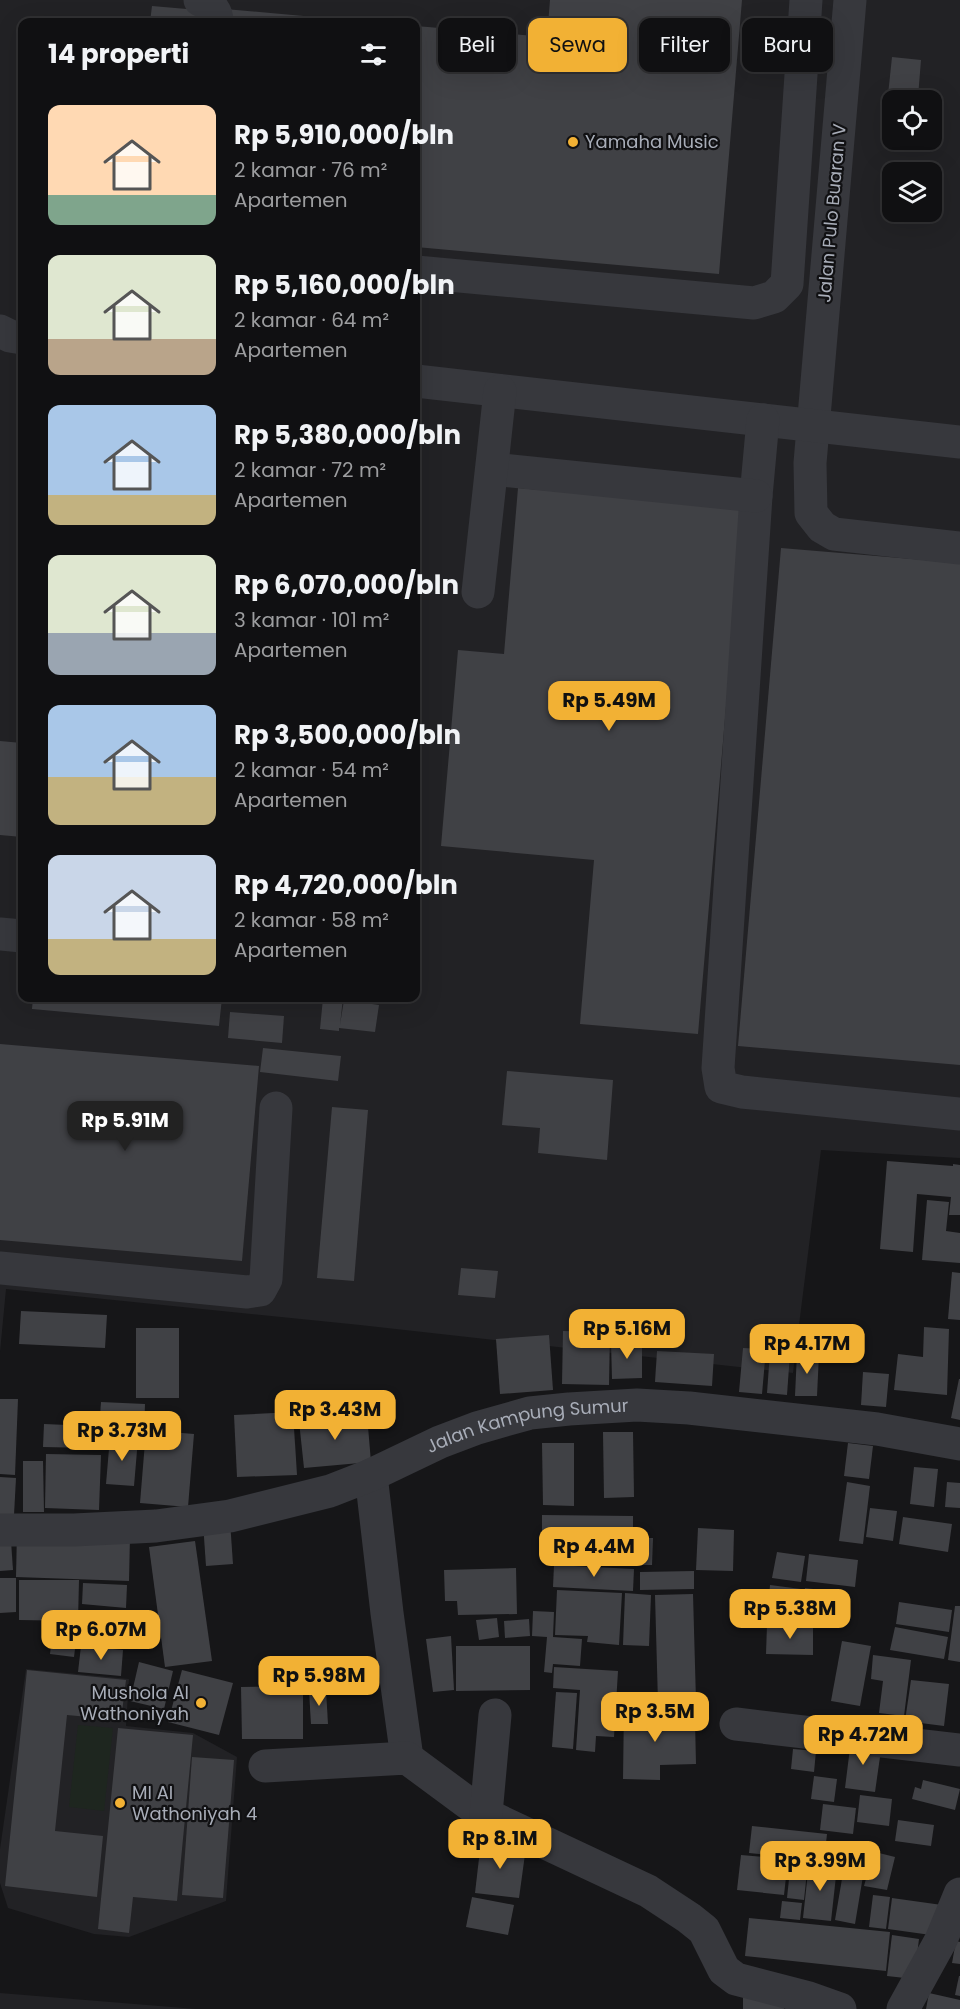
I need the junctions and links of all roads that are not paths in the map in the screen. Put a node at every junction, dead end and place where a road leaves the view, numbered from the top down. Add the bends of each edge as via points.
1 (200, 0) edge
2 (806, 0) edge
3 (850, 0) edge
4 (217, 18) edge
5 (420, 272) edge
6 (420, 381) edge
7 (500, 391) junction
8 (763, 420) junction
9 (814, 426) junction
10 (960, 442) edge
11 (492, 469) junction
12 (756, 496) junction
13 (960, 549) edge
14 (478, 592) dead end
15 (0, 934) edge
16 (18, 936) edge
17 (276, 1108) dead end
18 (960, 1114) edge
19 (0, 1268) edge
20 (960, 1444) edge
21 (371, 1475) junction
22 (0, 1530) edge
23 (495, 1715) dead end
24 (736, 1724) dead end
25 (960, 1750) edge
26 (407, 1758) junction
27 (265, 1766) dead end
28 (486, 1814) junction
29 (960, 1895) edge
30 (840, 2009) edge
31 (903, 2009) edge

1 - 4 street via 211,5
2 - 5 street via 787,284 774,297 754,303
3 - 9 street, Jalan Pulo Buaran V
6 - 7 street
7 - 8 street
7 - 11 street
8 - 9 street
8 - 12 street
9 - 10 street
9 - 13 street, Jalan Pulo Buaran V via 811,513 822,526 834,534
11 - 12 street
11 - 14 street
12 - 18 street via 718,1068 721,1087
15 - 16 street
17 - 19 street via 266,1279 260,1290 247,1292
20 - 21 street, Jalan Kampung Sumur via 690,1408 609,1406 530,1413 477,1428
21 - 22 street, Jalan Kampung Sumur via 330,1491 230,1516 156,1526
21 - 26 street
23 - 28 street
24 - 25 street
26 - 27 street
26 - 28 street
28 - 30 street via 648,1891 704,1930 724,1970 736,1979
29 - 31 street via 941,1940

